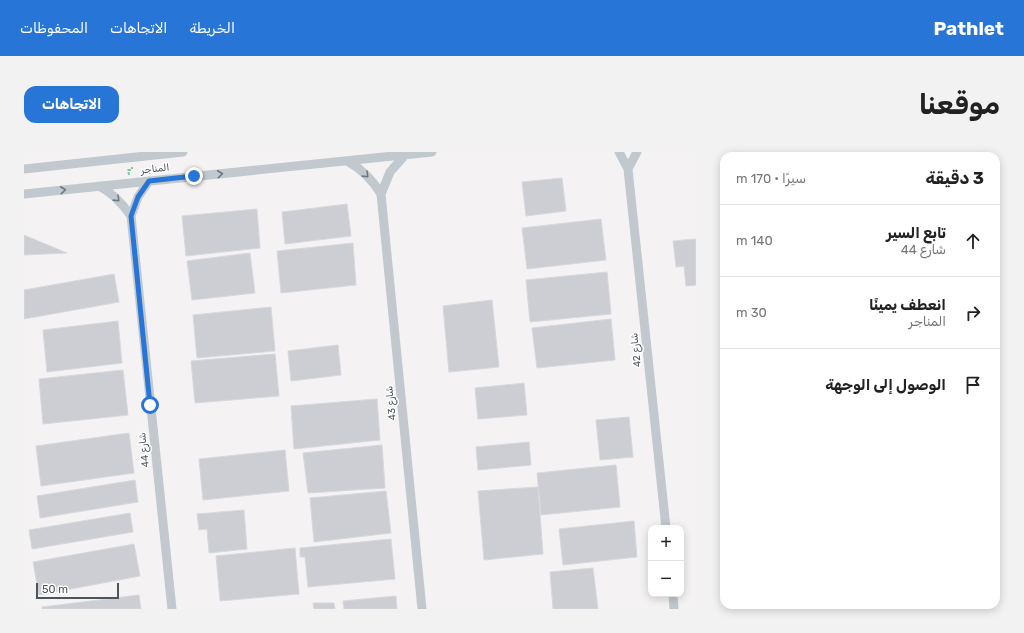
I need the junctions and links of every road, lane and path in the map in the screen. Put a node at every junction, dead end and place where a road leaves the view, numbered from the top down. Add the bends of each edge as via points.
1 (111, 152) edge
2 (184, 152) edge
3 (432, 152) edge
4 (619, 152) edge
5 (637, 152) edge
6 (152, 153) edge
7 (405, 155) junction
8 (131, 158) junction
9 (105, 160) junction
10 (346, 161) junction
11 (24, 169) edge
12 (628, 169) junction
13 (149, 181) junction
14 (129, 183) junction
15 (99, 186) junction
16 (24, 194) edge
17 (381, 194) junction
18 (131, 216) junction
19 (666, 525) edge
20 (673, 597) edge
21 (172, 609) edge
22 (422, 609) edge
23 (674, 609) edge

1 - 9 street
2 - 6 street, المناجر
3 - 7 street, المناجر
4 - 12 street, شارع 42
5 - 12 street
6 - 8 street, المناجر
7 - 10 street, المناجر
7 - 17 street, شارع 43 via 390,172
8 - 9 street, المناجر
8 - 14 path via 132,170 128,170
9 - 11 street, المناجر
13 -> 10 street, المناجر
10 -> 17 street, شارع 43 via 367,174
12 - 19 street, شارع 42
13 - 14 street, المناجر
13 - 18 street, شارع 44 via 138,197
14 - 15 street, المناجر
16 -> 15 street, المناجر
15 -> 18 street via 117,198
17 - 22 street, شارع 43
18 - 21 street, شارع 44
20 - 23 street

